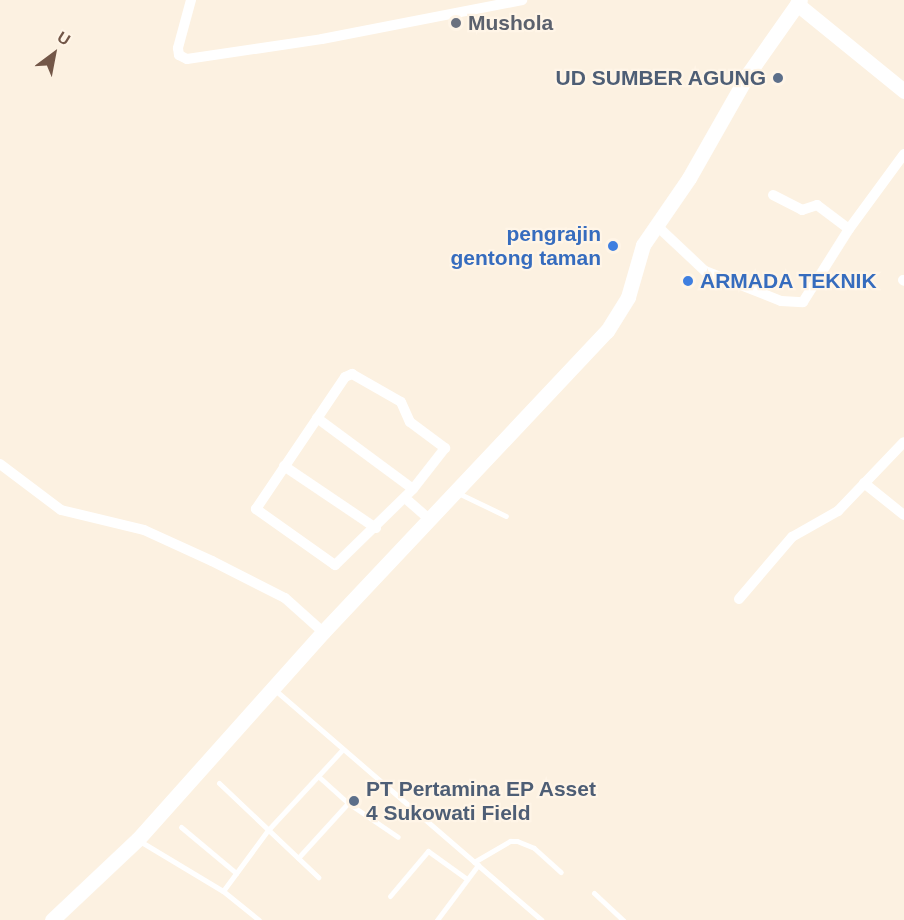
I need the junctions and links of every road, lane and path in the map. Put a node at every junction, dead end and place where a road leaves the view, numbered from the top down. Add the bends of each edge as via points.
1 (191, 0) edge
2 (522, 0) edge
3 (799, 2) edge
4 (904, 91) edge
5 (904, 154) edge
6 (773, 195) dead end
7 (656, 225) junction
8 (849, 229) junction
9 (317, 418) junction
10 (904, 442) edge
11 (0, 464) edge
12 (284, 466) junction
13 (864, 483) junction
14 (413, 489) junction
15 (456, 492) junction
16 (405, 498) junction
17 (904, 515) edge
18 (506, 516) dead end
19 (430, 520) junction
20 (376, 528) junction
21 (739, 599) dead end
22 (323, 632) junction
23 (275, 690) junction
24 (343, 749) junction
25 (318, 776) junction
26 (219, 783) dead end
27 (348, 803) junction
28 (181, 827) dead end
29 (268, 830) junction
30 (398, 837) dead end
31 (138, 839) junction
32 (298, 858) junction
33 (476, 863) junction
34 (561, 872) dead end
35 (236, 873) junction
36 (318, 877) dead end
37 (467, 879) junction
38 (223, 891) junction
39 (594, 893) dead end
40 (390, 896) dead end
41 (52, 920) edge
42 (259, 920) edge
43 (437, 920) edge
44 (540, 920) edge
45 (623, 920) edge

1 - 2 street via 178,48 179,55 187,59 322,39
3 - 4 street
3 - 7 street via 748,74 689,178
5 - 8 street
6 - 8 street via 802,210 818,205
7 - 8 street via 705,270 781,301 799,303 806,299
7 - 15 street via 643,245 628,297 617,318
9 - 12 street
9 - 14 street
9 - 14 street via 350,374 401,402 410,422 445,448
10 - 13 street
11 - 22 street via 61,510 144,530 212,561 285,598
12 - 20 street
12 - 20 street via 257,511 333,564 340,563
13 - 17 street
13 - 21 street via 838,512 792,537
14 - 16 street
15 - 18 lane
15 - 19 street
16 - 19 street
16 - 20 street
19 - 22 street
22 - 23 street
23 - 24 lane
23 - 31 street
24 - 25 lane
24 - 33 lane
25 - 27 lane
25 - 29 lane
26 - 29 lane
27 - 30 lane
27 - 32 lane
28 - 35 lane
29 - 32 lane
29 - 35 lane
31 - 38 lane
31 - 41 street
32 - 36 lane
33 - 34 lane via 510,841 534,849
33 - 37 lane
33 - 44 lane
35 - 38 lane
37 - 40 lane via 428,850
37 - 43 lane
38 - 42 lane
39 - 45 lane

